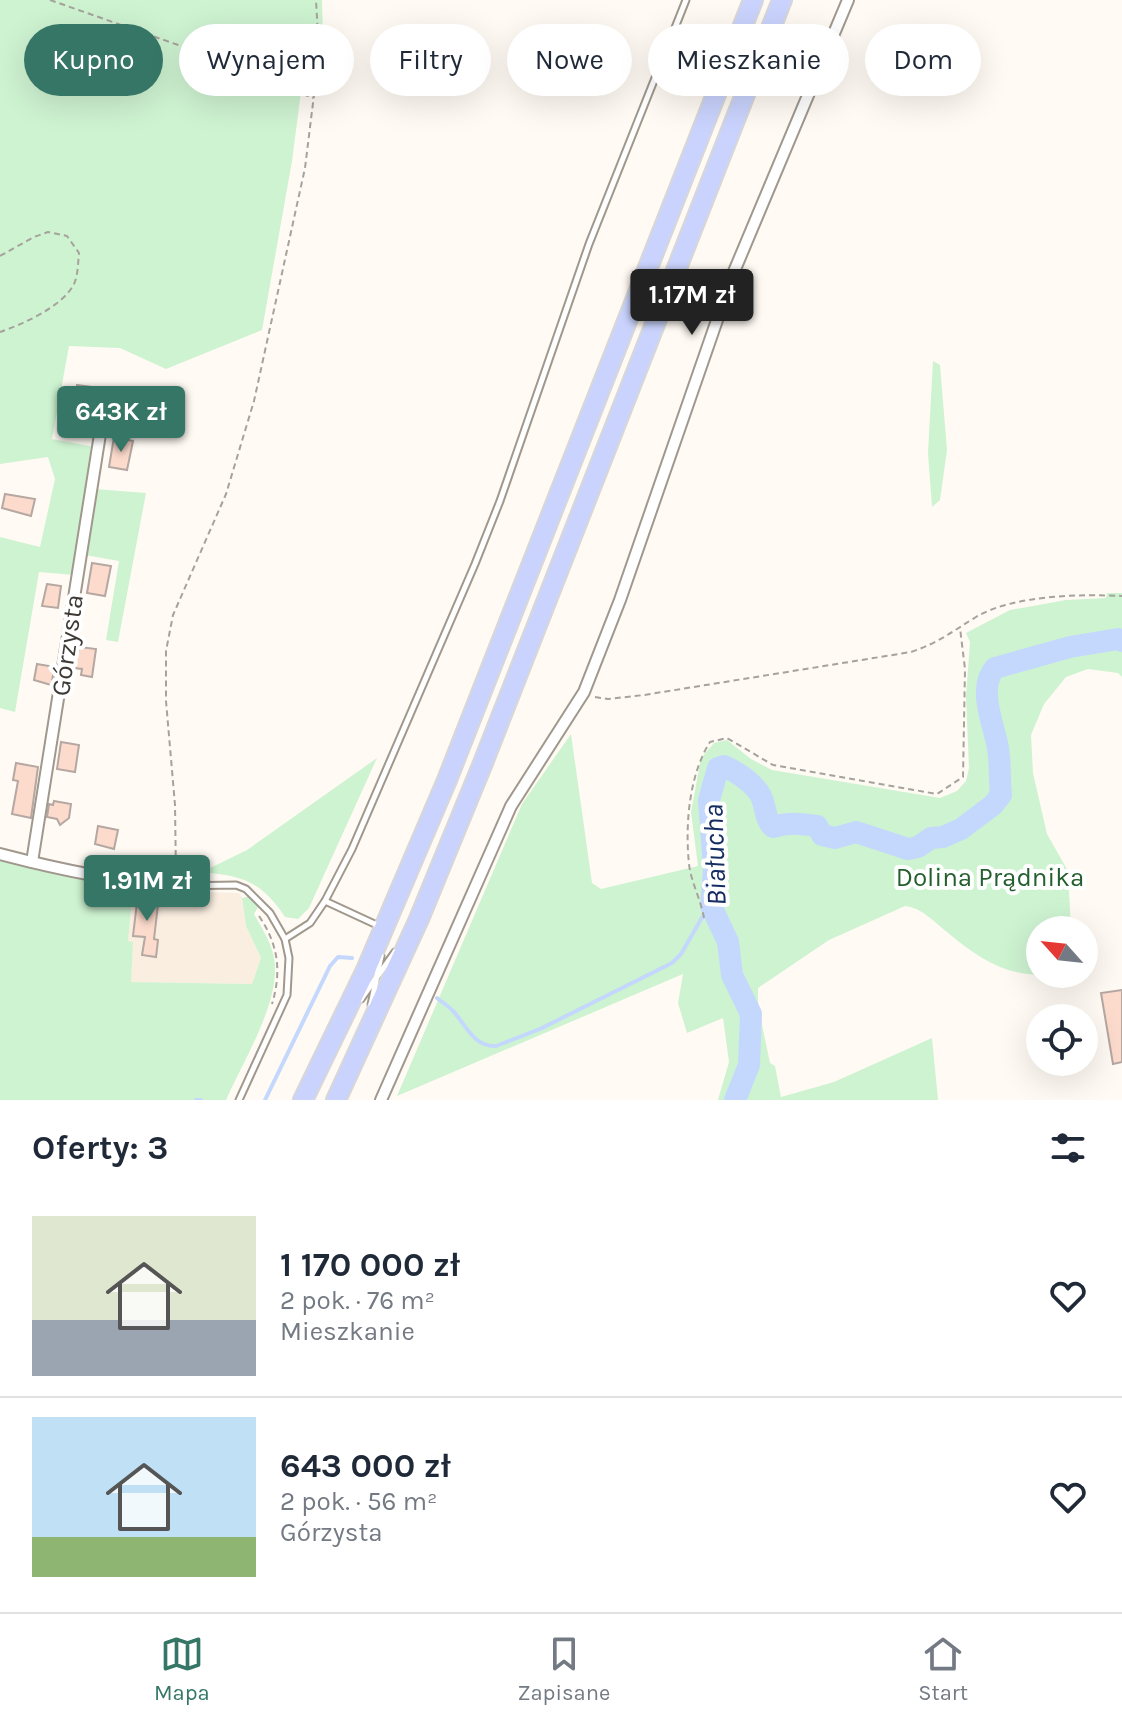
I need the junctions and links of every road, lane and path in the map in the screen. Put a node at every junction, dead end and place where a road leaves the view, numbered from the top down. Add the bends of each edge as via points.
1 (50, 0) edge
2 (316, 0) edge
3 (686, 0) edge
4 (753, 0) edge
5 (782, 0) edge
6 (848, 0) edge
7 (314, 98) junction
8 (0, 256) edge
9 (0, 332) edge
10 (101, 428) dead end
11 (1122, 596) edge
12 (960, 628) junction
13 (584, 692) junction
14 (0, 854) edge
15 (32, 862) junction
16 (176, 886) junction
17 (325, 901) junction
18 (257, 911) dead end
19 (704, 918) dead end
20 (419, 919) junction
21 (385, 928) junction
22 (285, 939) junction
23 (378, 975) junction
24 (270, 1009) dead end
25 (337, 1032) junction
26 (362, 1045) junction
27 (239, 1100) edge
28 (303, 1100) edge
29 (336, 1100) edge
30 (381, 1100) edge

1 - 7 path
2 - 7 path via 319,54
3 - 17 lane via 589,244 475,564
4 - 21 highway
5 - 20 highway
6 - 13 street via 733,274
7 - 16 path via 305,168 254,401 226,494 173,615 166,651
8 - 9 path via 48,232 67,236 79,253 74,284 52,306
10 - 15 street, Górzysta
11 - 12 path via 1001,606
12 - 13 path via 911,652 608,699
12 - 19 path via 965,669 963,777 937,794 773,765 727,738 710,742 694,777 689,819 689,865
13 - 30 street via 511,806
14 - 15 street
15 - 16 street
16 - 22 lane via 241,886 270,913
17 - 21 lane
17 - 22 lane via 310,923
18 - 24 path via 278,959
20 - 23 lane
20 - 26 highway
21 - 23 lane
21 - 25 highway
22 - 27 lane via 287,995
23 - 25 lane
23 - 26 lane
25 - 28 highway
26 - 29 highway

